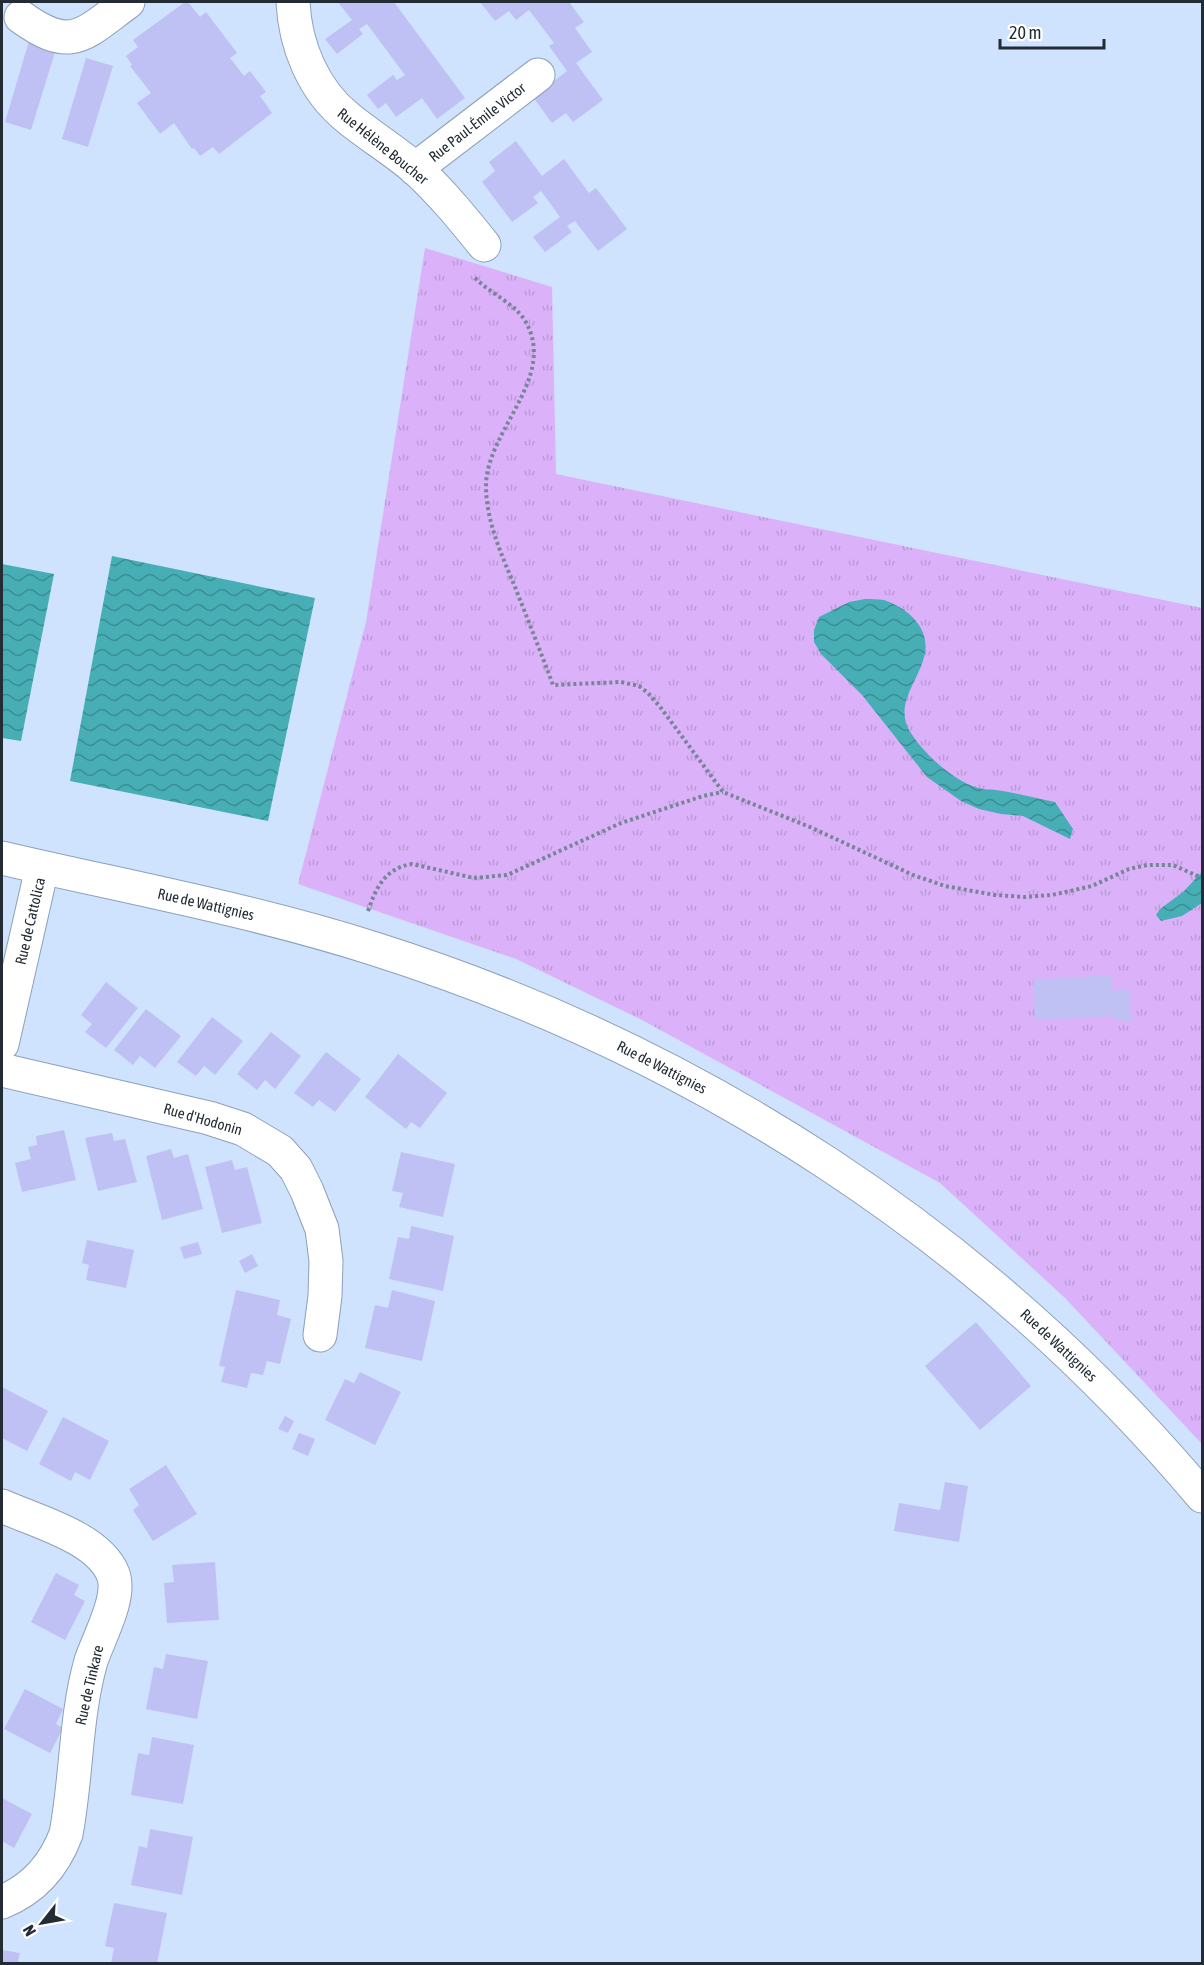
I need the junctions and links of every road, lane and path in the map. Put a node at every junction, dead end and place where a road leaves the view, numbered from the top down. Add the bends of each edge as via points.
1 (128, 2) edge
2 (293, 2) edge
3 (21, 16) dead end
4 (538, 75) dead end
5 (416, 169) junction
6 (478, 259) joint
7 (723, 792) junction
8 (2, 858) edge
9 (42, 868) junction
10 (1203, 878) edge
11 (366, 917) dead end
12 (2, 1044) edge
13 (2, 1070) edge
14 (320, 1335) dead end
15 (1203, 1496) edge
16 (2, 1506) edge
17 (2, 1902) edge

1 - 3 street via 76,37 43,32
2 - 5 street, Rue Hélène Boucher via 304,57 329,100
4 - 5 street, Rue Paul-Émile Victor
5 - 6 street, Rue Hélène Boucher via 446,200
6 - 7 path via 488,291 524,318 533,346 531,375 491,457 486,487 495,534 553,685 621,682 639,686 661,708
7 - 10 path via 913,875 968,891 1025,897 1052,895 1092,886 1147,865 1173,865
7 - 11 path via 621,823 507,875 474,878 412,864 401,866 376,889
8 - 9 street, Rue de Wattignies
9 - 12 street, Rue de Cattolica
9 - 15 street, Rue de Wattignies via 295,926 410,960 529,1005 689,1080 829,1164 1002,1293 1093,1376
13 - 14 street, Rue d'Hodonin via 209,1118 243,1129 280,1151 296,1169 322,1229 326,1261
16 - 17 street, Rue de Tinkare via 91,1546 108,1566 116,1585 84,1692 66,1834 60,1851 49,1869 24,1891

